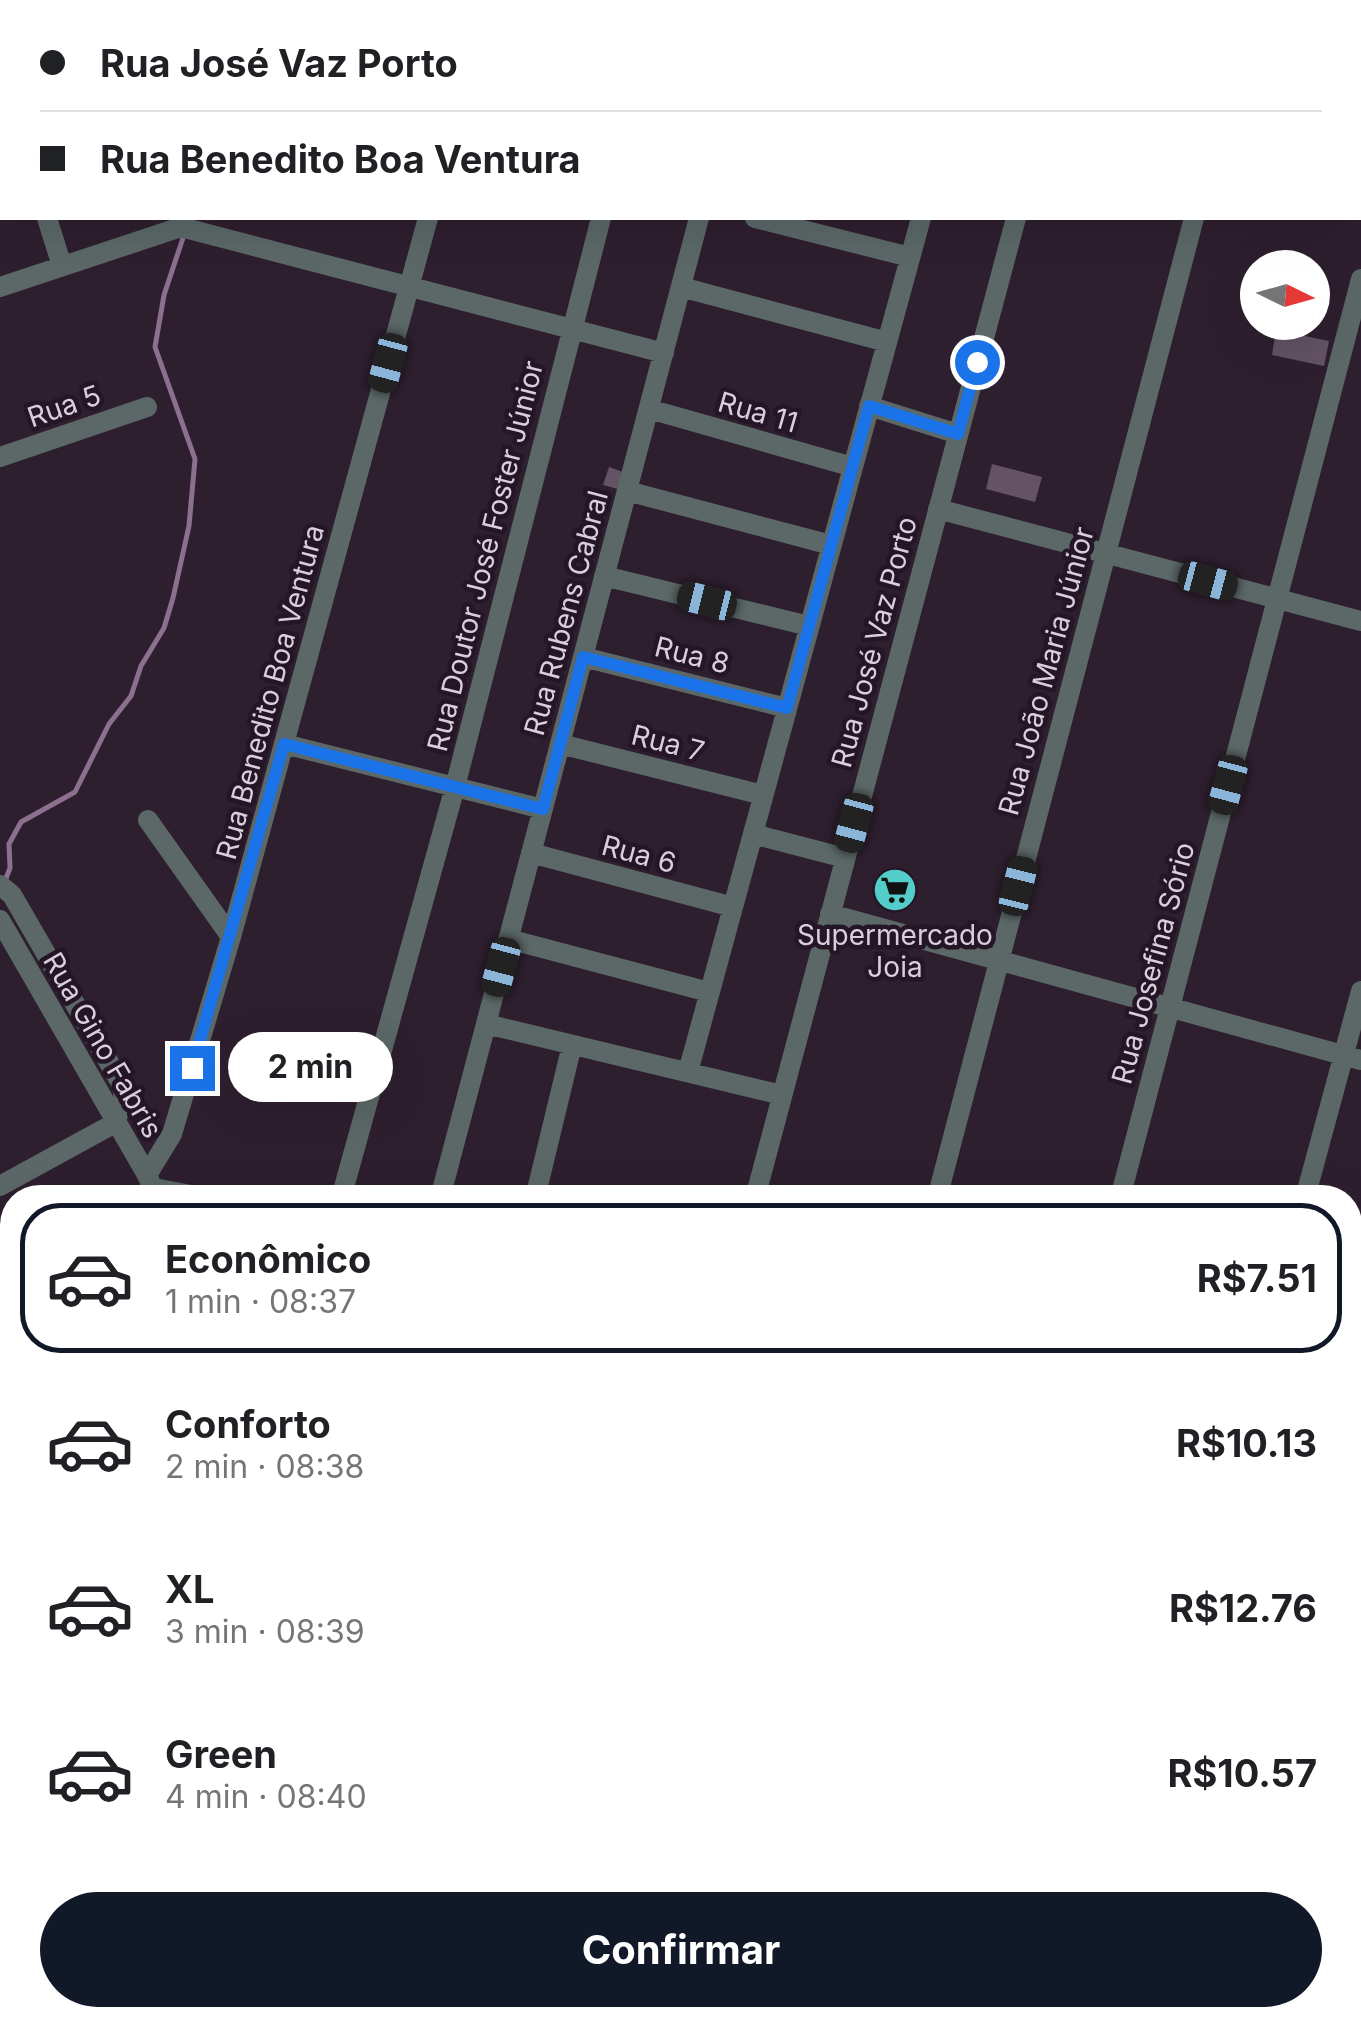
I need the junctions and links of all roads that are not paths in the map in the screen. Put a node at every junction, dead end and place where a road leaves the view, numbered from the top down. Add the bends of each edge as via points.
1 (48, 220) edge
2 (427, 220) edge
3 (600, 220) edge
4 (698, 220) edge
5 (762, 220) edge
6 (920, 220) edge
7 (1015, 220) edge
8 (1193, 220) edge
9 (910, 257) junction
10 (62, 266) junction
11 (1361, 279) edge
12 (0, 286) edge
13 (409, 287) junction
14 (681, 287) junction
15 (572, 328) junction
16 (887, 342) junction
17 (664, 353) junction
18 (146, 406) dead end
19 (869, 406) junction
20 (648, 409) junction
21 (958, 434) junction
22 (0, 457) edge
23 (853, 467) junction
24 (627, 490) junction
25 (938, 509) junction
26 (832, 545) junction
27 (1106, 554) junction
28 (604, 576) junction
29 (1277, 599) junction
30 (1361, 621) edge
31 (809, 626) junction
32 (583, 657) junction
33 (787, 708) junction
34 (284, 744) junction
35 (560, 744) junction
36 (454, 787) junction
37 (763, 796) junction
38 (543, 809) junction
39 (148, 820) dead end
40 (752, 834) junction
41 (531, 853) junction
42 (845, 858) junction
43 (6, 890) edge
44 (733, 907) junction
45 (830, 914) junction
46 (0, 921) edge
47 (231, 937) junction
48 (508, 939) junction
49 (999, 961) junction
50 (1361, 991) edge
51 (710, 992) junction
52 (1170, 1008) junction
53 (486, 1024) junction
54 (572, 1045) junction
55 (1352, 1058) edge
56 (688, 1072) junction
57 (782, 1095) junction
58 (115, 1123) junction
59 (2, 1185) edge
60 (152, 1185) edge
61 (154, 1185) edge
62 (345, 1185) edge
63 (443, 1185) edge
64 (537, 1185) edge
65 (758, 1185) edge
66 (940, 1185) edge
67 (1123, 1185) edge
68 (1309, 1185) edge

1 - 10 street
2 - 13 street, Rua Benedito Boa Ventura
3 - 15 street, Rua Doutor José Foster Júnior
4 - 14 street, Rua Rubens Cabral
5 - 9 street
6 - 9 street
7 - 21 street, Rua José Vaz Porto
8 - 27 street, Rua João Maria Júnior
9 - 16 street
10 - 12 street
10 - 13 street via 181,227
11 - 29 street, Rua Josefina Sório
13 - 15 street
13 - 34 street, Rua Benedito Boa Ventura
14 - 16 street
14 - 17 street, Rua Rubens Cabral
15 - 17 street
15 - 36 street, Rua Doutor José Foster Júnior
16 - 19 street
17 - 20 street, Rua Rubens Cabral
18 - 22 street, Rua 5
19 - 21 street
19 - 23 street
20 - 23 street, Rua 11
20 - 24 street, Rua Rubens Cabral
21 - 25 street, Rua José Vaz Porto
23 - 26 street
24 - 26 street
24 - 28 street, Rua Rubens Cabral
25 - 27 street
25 - 42 street, Rua José Vaz Porto
26 - 31 street
27 - 29 street
27 - 49 street, Rua João Maria Júnior
28 - 31 street
28 - 32 street, Rua Rubens Cabral
29 - 30 street
29 - 52 street, Rua Josefina Sório
31 - 33 street
32 - 33 street, Rua 8
32 - 35 street, Rua Rubens Cabral
33 - 37 street
34 - 36 street
34 - 47 street, Rua Benedito Boa Ventura
35 - 37 street, Rua 7
35 - 38 street, Rua Rubens Cabral
36 - 38 street
36 - 62 street, Rua Doutor José Foster Júnior
37 - 40 street
38 - 41 street, Rua Rubens Cabral
39 - 47 street
40 - 42 street
40 - 44 street
41 - 44 street, Rua 6
41 - 48 street, Rua Rubens Cabral
42 - 45 street, Rua José Vaz Porto
43 - 58 street via 122,1085
44 - 51 street
45 - 49 street
45 - 57 street, Rua José Vaz Porto
46 - 58 street, Rua Gino Fabris
47 - 61 street, Rua Benedito Boa Ventura
48 - 51 street
48 - 53 street, Rua Rubens Cabral
49 - 52 street
49 - 66 street, Rua João Maria Júnior
50 - 55 street
51 - 56 street
52 - 55 street
52 - 67 street, Rua Josefina Sório
53 - 54 street
53 - 63 street, Rua Rubens Cabral
54 - 56 street
54 - 64 street
55 - 68 street
56 - 57 street
57 - 65 street, Rua José Vaz Porto
58 - 59 street
58 - 60 street, Rua Gino Fabris

